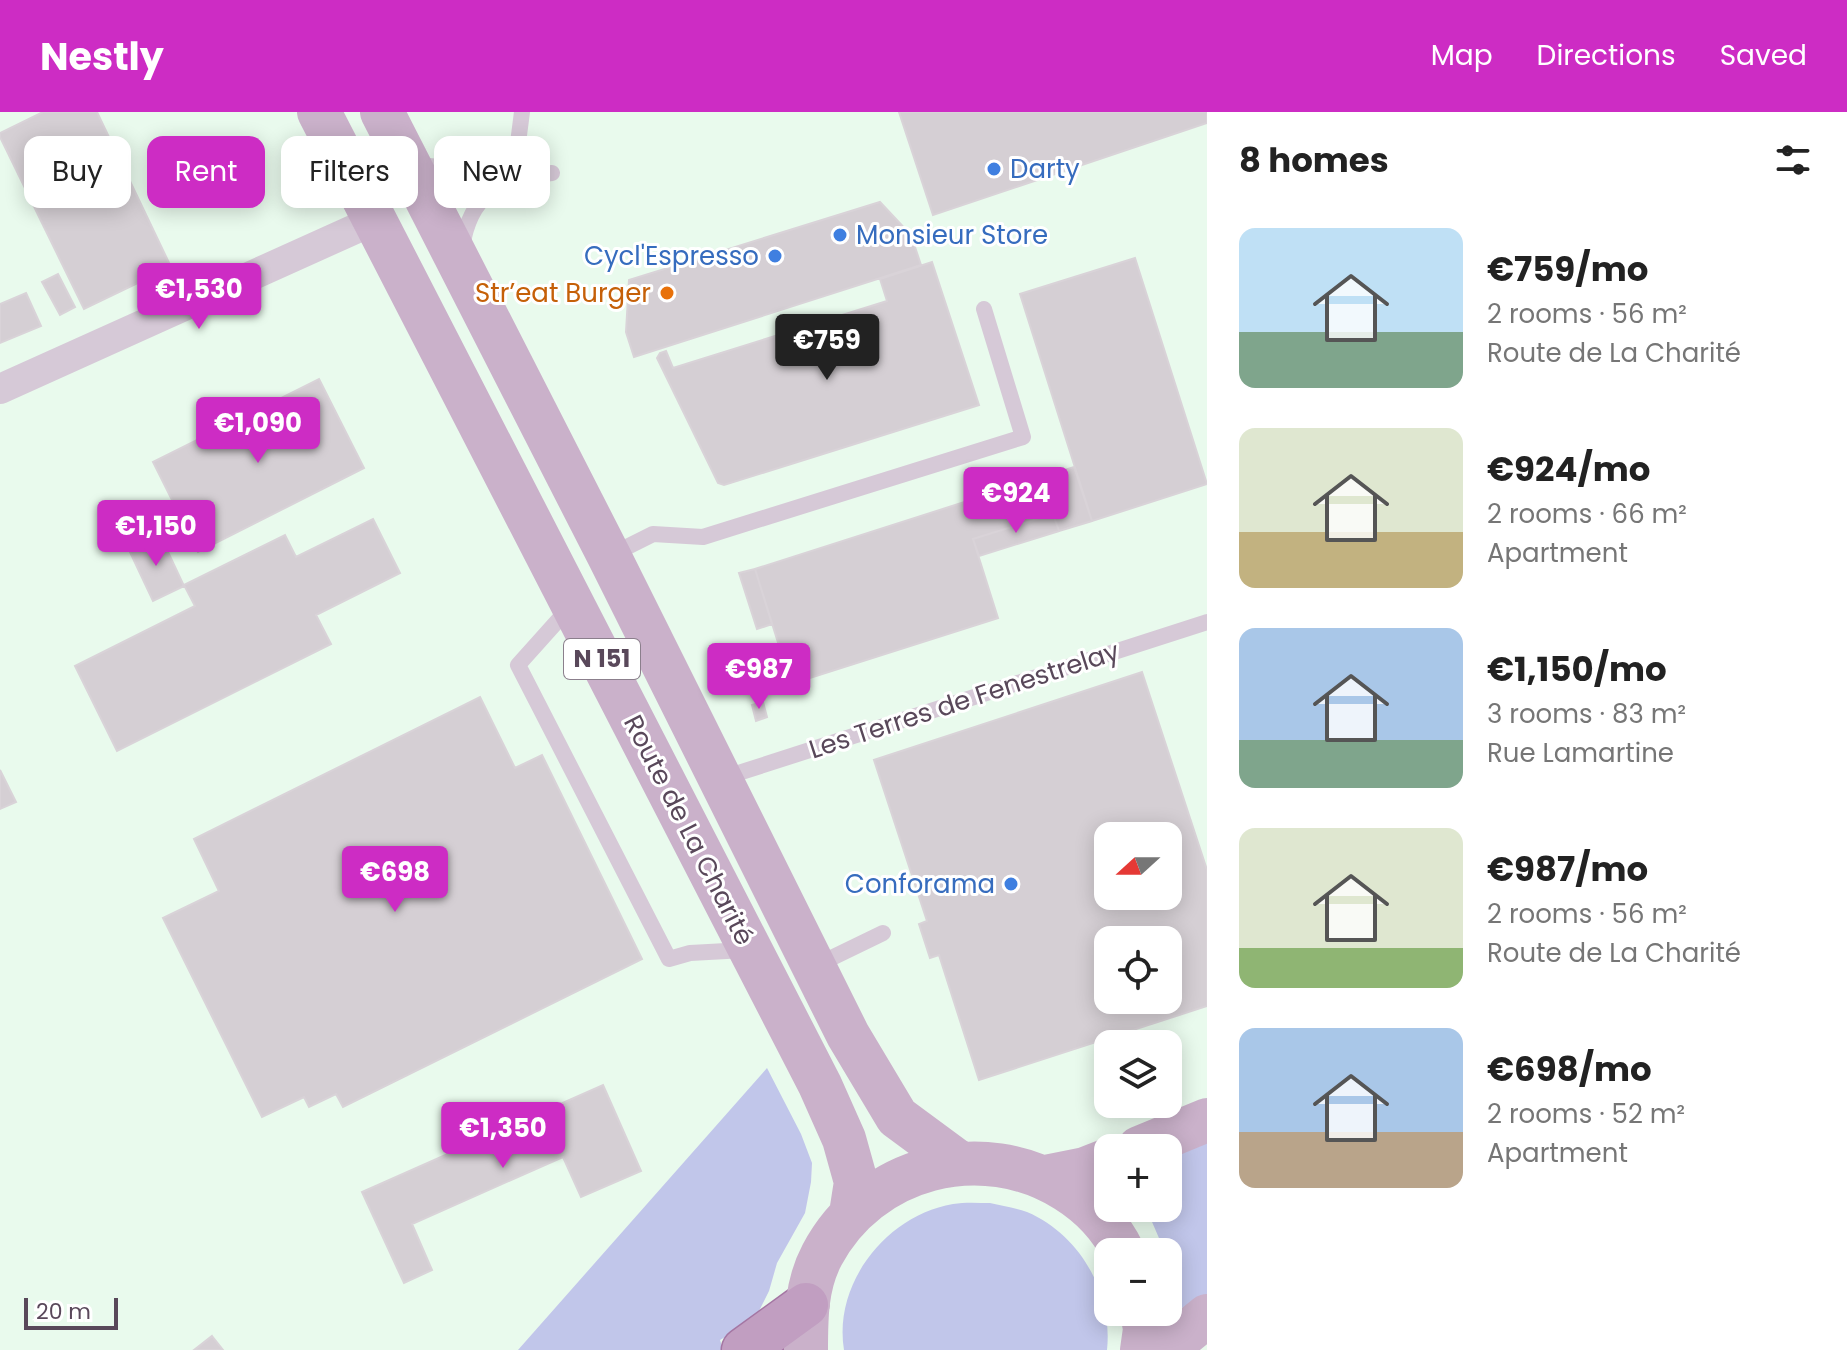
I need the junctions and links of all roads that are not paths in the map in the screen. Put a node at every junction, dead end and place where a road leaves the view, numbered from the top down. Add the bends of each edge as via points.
1 (319, 112) edge
2 (382, 112) edge
3 (522, 112) edge
4 (394, 136) edge
5 (418, 164) edge
6 (552, 173) dead end
7 (418, 182) edge
8 (375, 220) junction
9 (459, 265) junction
10 (984, 309) dead end
11 (0, 389) edge
12 (609, 556) junction
13 (574, 603) junction
14 (1207, 622) edge
15 (721, 778) junction
16 (883, 933) dead end
17 (751, 950) junction
18 (814, 966) junction
19 (1207, 1120) edge
20 (1173, 1134) edge
21 (958, 1162) junction
22 (1094, 1165) edge
23 (1045, 1177) junction
24 (851, 1214) junction
25 (1117, 1238) edge
26 (806, 1305) junction
27 (1207, 1316) edge
28 (1144, 1326) edge
29 (744, 1350) edge
30 (806, 1350) edge
31 (1142, 1350) edge
32 (1165, 1350) edge

1 - 8 main road, Route de La Charité / N 151
2 - 4 main road, Route de La Charité / N 151
3 - 5 lane via 518,143 507,152 447,168
6 - 9 lane via 518,179 485,196 465,226
7 - 9 main road, Route de La Charité / N 151
8 - 11 street
8 - 13 main road, Route de La Charité / N 151
9 - 12 main road, Route de La Charité / N 151
10 - 12 lane via 1023,437 703,537 653,534
12 - 15 main road, Route de La Charité / N 151
13 - 17 main road, Route de La Charité / N 151
13 - 17 lane via 518,665 669,959
14 - 15 lane, Les Terres de Fenestrelay
15 - 18 main road, Route de La Charité / N 151
16 - 18 lane
17 - 24 main road, Route de La Charité / N 151 via 844,1139 856,1182
18 - 21 main road, Route de La Charité / N 151 via 897,1117
19 - 20 main road
21 - 23 main road via 1002,1164
21 - 24 main road via 918,1171 882,1189
22 - 23 main road
23 - 25 main road via 1085,1202
24 - 26 main road via 822,1256
26 - 29 highway
26 - 30 main road
27 - 32 main road
28 - 31 main road

